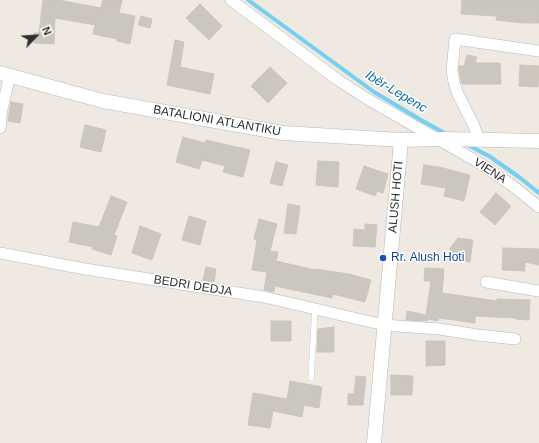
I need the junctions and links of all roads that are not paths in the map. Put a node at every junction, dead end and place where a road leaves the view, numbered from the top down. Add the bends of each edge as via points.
1 (230, 0) edge
2 (539, 51) edge
3 (5, 74) edge
4 (0, 128) edge
5 (442, 139) junction
6 (401, 140) junction
7 (479, 140) junction
8 (539, 142) edge
9 (539, 207) edge
10 (0, 254) edge
11 (486, 282) dead end
12 (539, 291) edge
13 (315, 309) junction
14 (384, 325) junction
15 (516, 339) dead end
16 (311, 378) dead end
17 (374, 443) edge

1 - 5 street, BATALIONI ATLANTIKU via 338,80 369,100
2 - 7 street via 455,39 452,71 454,82
3 - 4 street
3 - 6 street, BATALIONI ATLANTIKU via 102,101 283,133
5 - 6 street, BATALIONI ATLANTIKU
5 - 7 street, BATALIONI ATLANTIKU
5 - 9 street, VIENA via 513,186
6 - 14 street, ALUSH HOTI
7 - 8 street, BATALIONI ATLANTIKU
10 - 13 street, BEDRI DEDJA via 264,297
11 - 12 street
13 - 14 street, BEDRI DEDJA
13 - 16 lane
14 - 15 street
14 - 17 street, ALUSH HOTI

